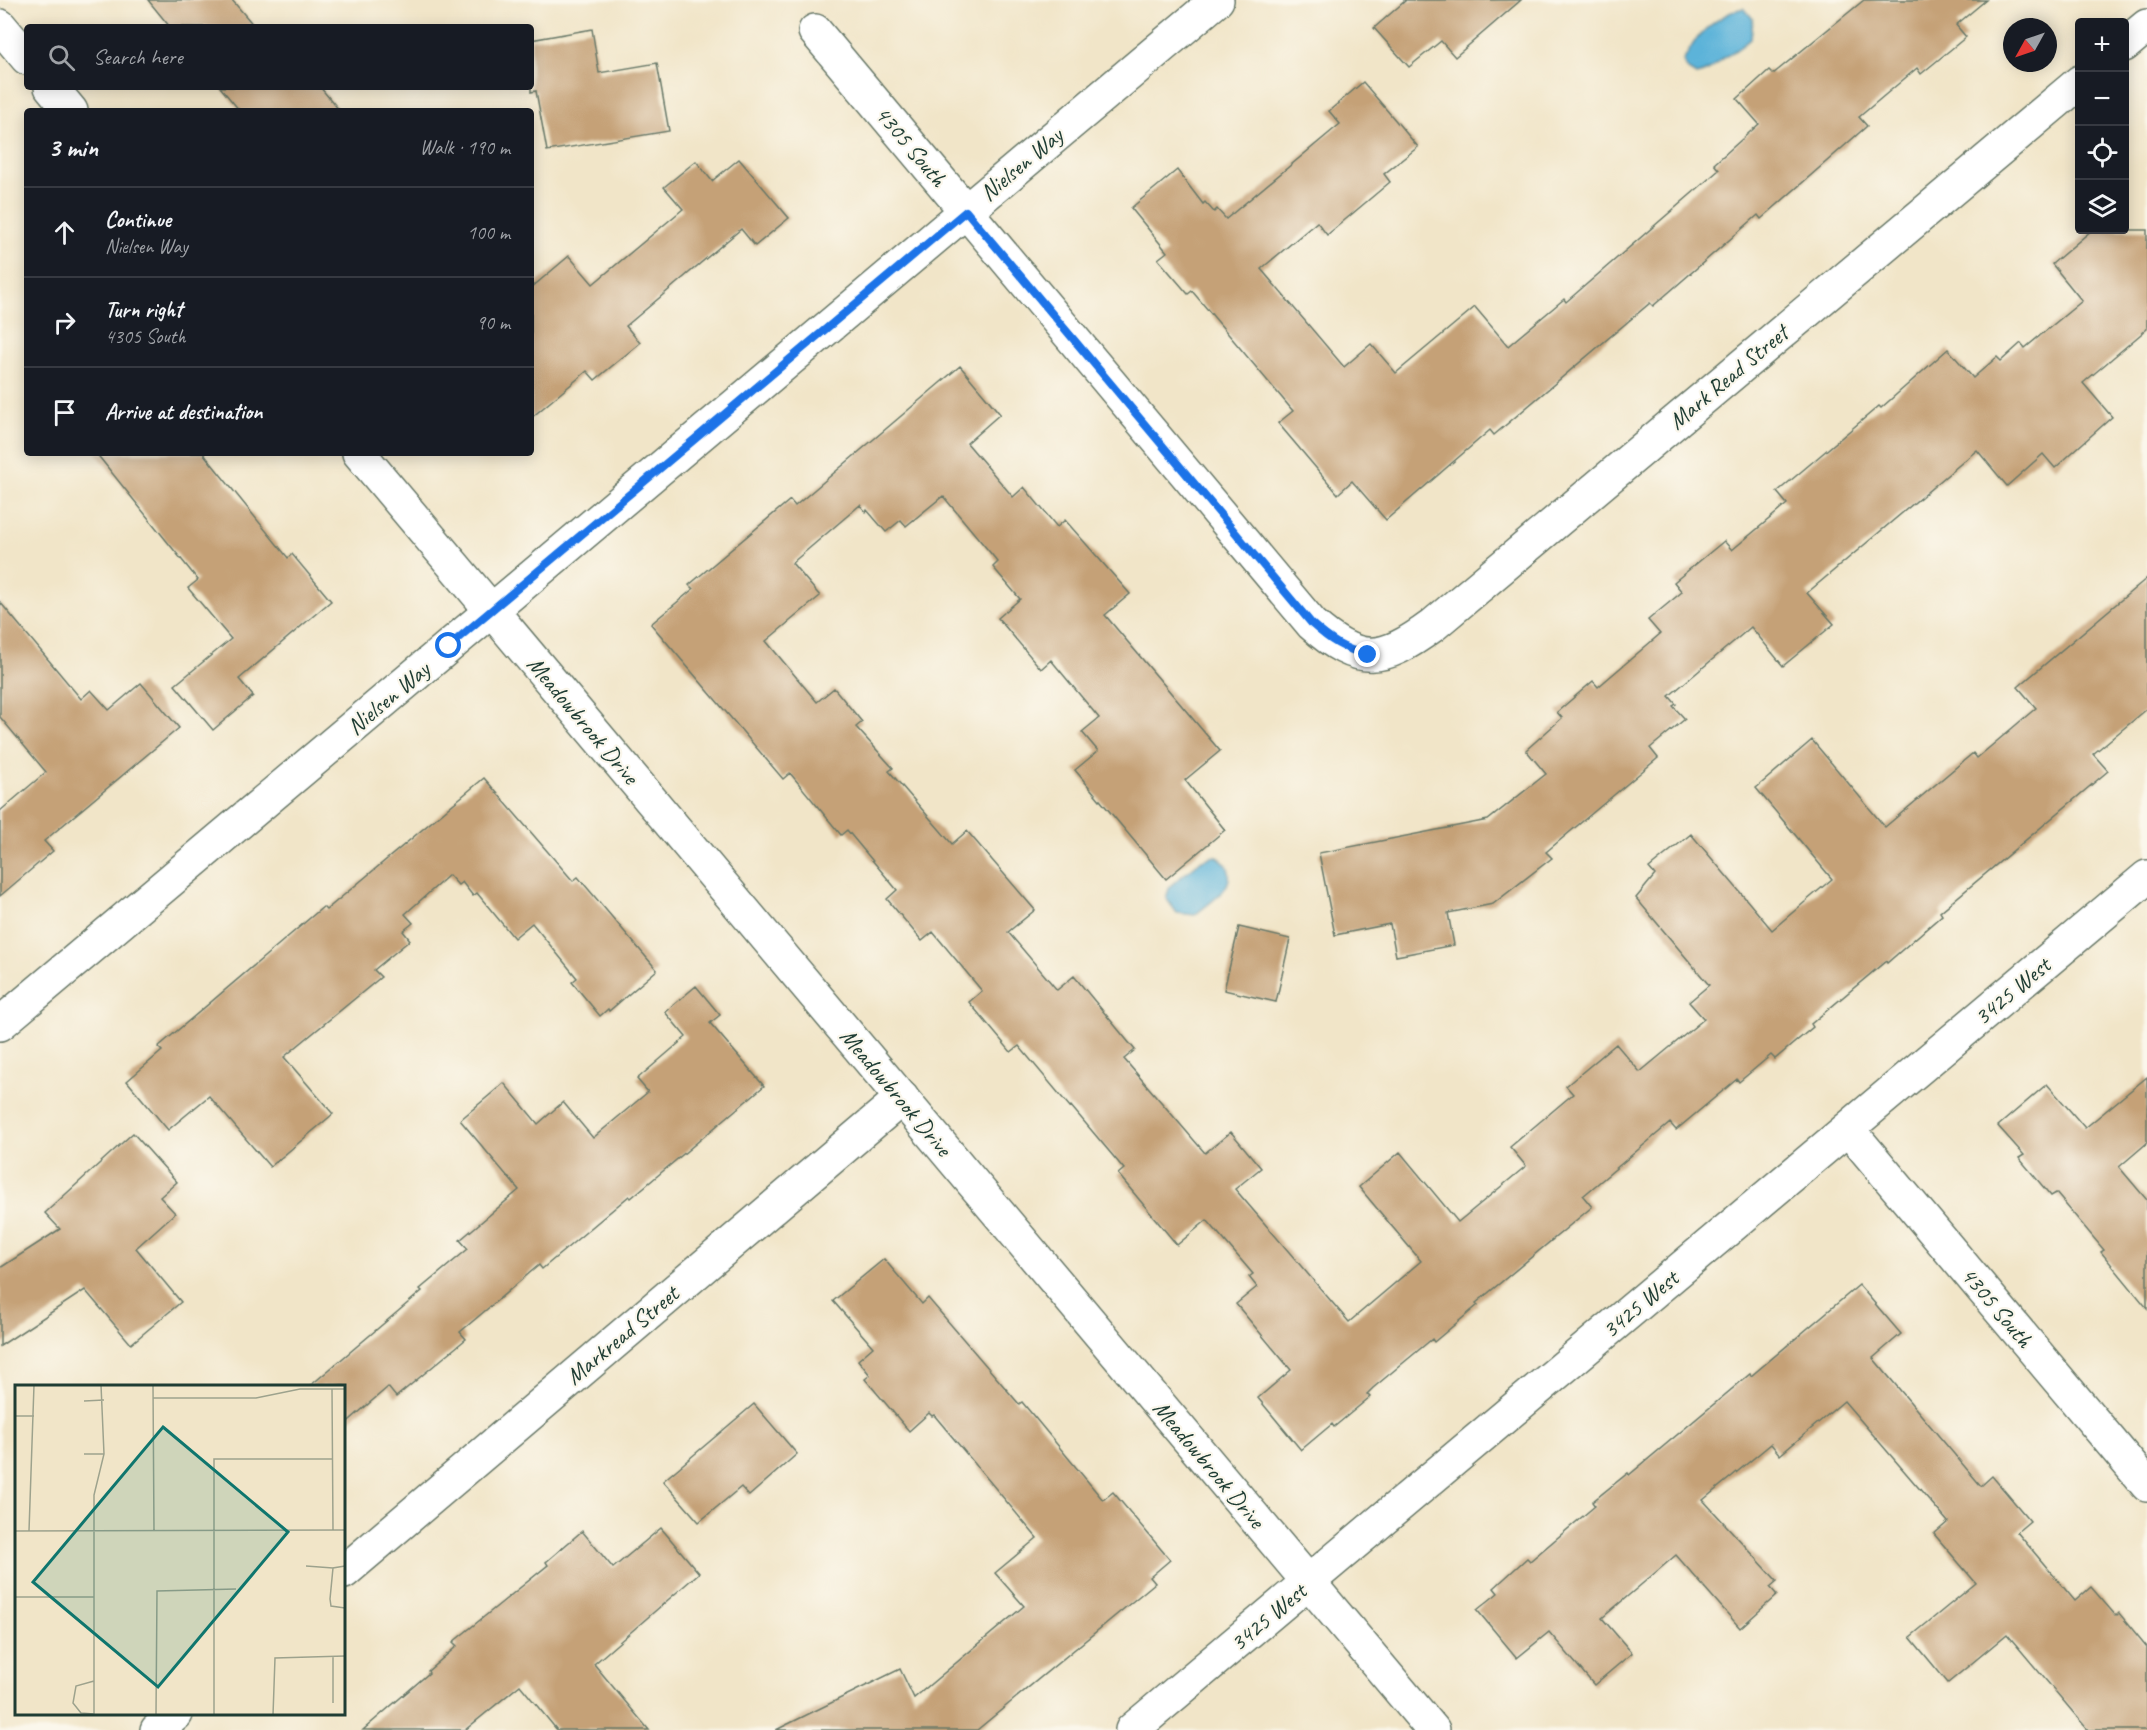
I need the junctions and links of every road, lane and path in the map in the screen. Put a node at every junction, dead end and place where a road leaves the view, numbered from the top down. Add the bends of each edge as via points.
1 (1217, 0) edge
2 (0, 26) edge
3 (2147, 26) edge
4 (815, 31) dead end
5 (2129, 41) edge
6 (24, 54) edge
7 (2075, 85) edge
8 (54, 90) edge
9 (68, 108) edge
10 (966, 211) junction
11 (362, 456) edge
12 (492, 611) junction
13 (1368, 655) joint
14 (2147, 877) edge
15 (0, 1024) edge
16 (902, 1098) junction
17 (1848, 1129) junction
18 (2147, 1485) edge
19 (345, 1571) edge
20 (1309, 1582) junction
21 (174, 1715) edge
22 (157, 1730) edge
23 (1132, 1730) edge
24 (1433, 1730) edge

1 - 10 street, Nielsen Way
2 - 6 street
3 - 5 street
4 - 10 street, 4305 South
7 - 13 street, Mark Read Street via 1432,626 1390,651
8 - 9 street
10 - 12 street, Nielsen Way
10 - 13 street, 4305 South via 1312,624 1347,650
11 - 12 street, Meadowbrook Drive
12 - 15 street, Nielsen Way
12 - 16 street, Meadowbrook Drive
14 - 17 street, 3425 West
16 - 19 street, Markread Street
16 - 20 street, Meadowbrook Drive
17 - 18 street, 4305 South
17 - 20 street, 3425 West
20 - 23 street, 3425 West
20 - 24 street, Meadowbrook Drive
21 - 22 street

